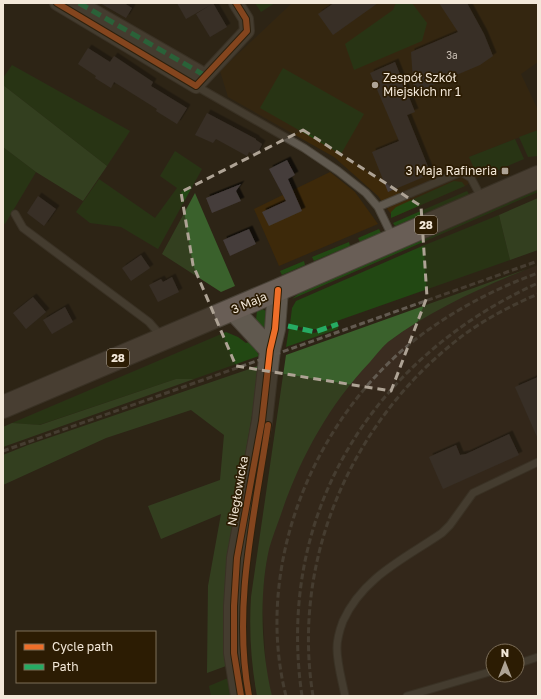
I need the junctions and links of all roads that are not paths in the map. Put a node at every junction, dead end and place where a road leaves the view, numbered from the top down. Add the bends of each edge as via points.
1 (57, 3) edge
2 (79, 3) edge
3 (236, 3) edge
4 (200, 81) junction
5 (538, 177) edge
6 (483, 201) junction
7 (378, 207) junction
8 (15, 214) dead end
9 (394, 240) junction
10 (278, 290) junction
11 (233, 310) junction
12 (164, 338) junction
13 (270, 350) junction
14 (3, 407) edge
15 (538, 462) edge
16 (538, 657) edge
17 (525, 661) edge
18 (485, 673) edge
19 (241, 696) edge
20 (345, 696) edge
21 (407, 696) edge

1 - 4 street
2 - 4 street
3 - 4 street via 246,19 247,31
4 - 7 lane via 320,159 362,190
5 - 6 main road, 3 Maja / 28
6 - 7 lane via 471,178 461,172
6 - 9 main road, 3 Maja / 28
7 - 9 lane
8 - 12 lane via 23,228 149,322
9 - 10 main road, 3 Maja / 28
10 - 11 main road, 3 Maja / 28
10 - 13 street, Niegłowicka via 275,329
11 - 12 main road, 3 Maja / 28
11 - 13 street
12 - 14 main road, 3 Maja / 28
13 - 19 street, Niegłowicka via 262,422 237,558 234,653
15 - 20 lane via 473,493 442,533 368,584 350,606 340,628 336,646
16 - 17 lane
18 - 21 lane

